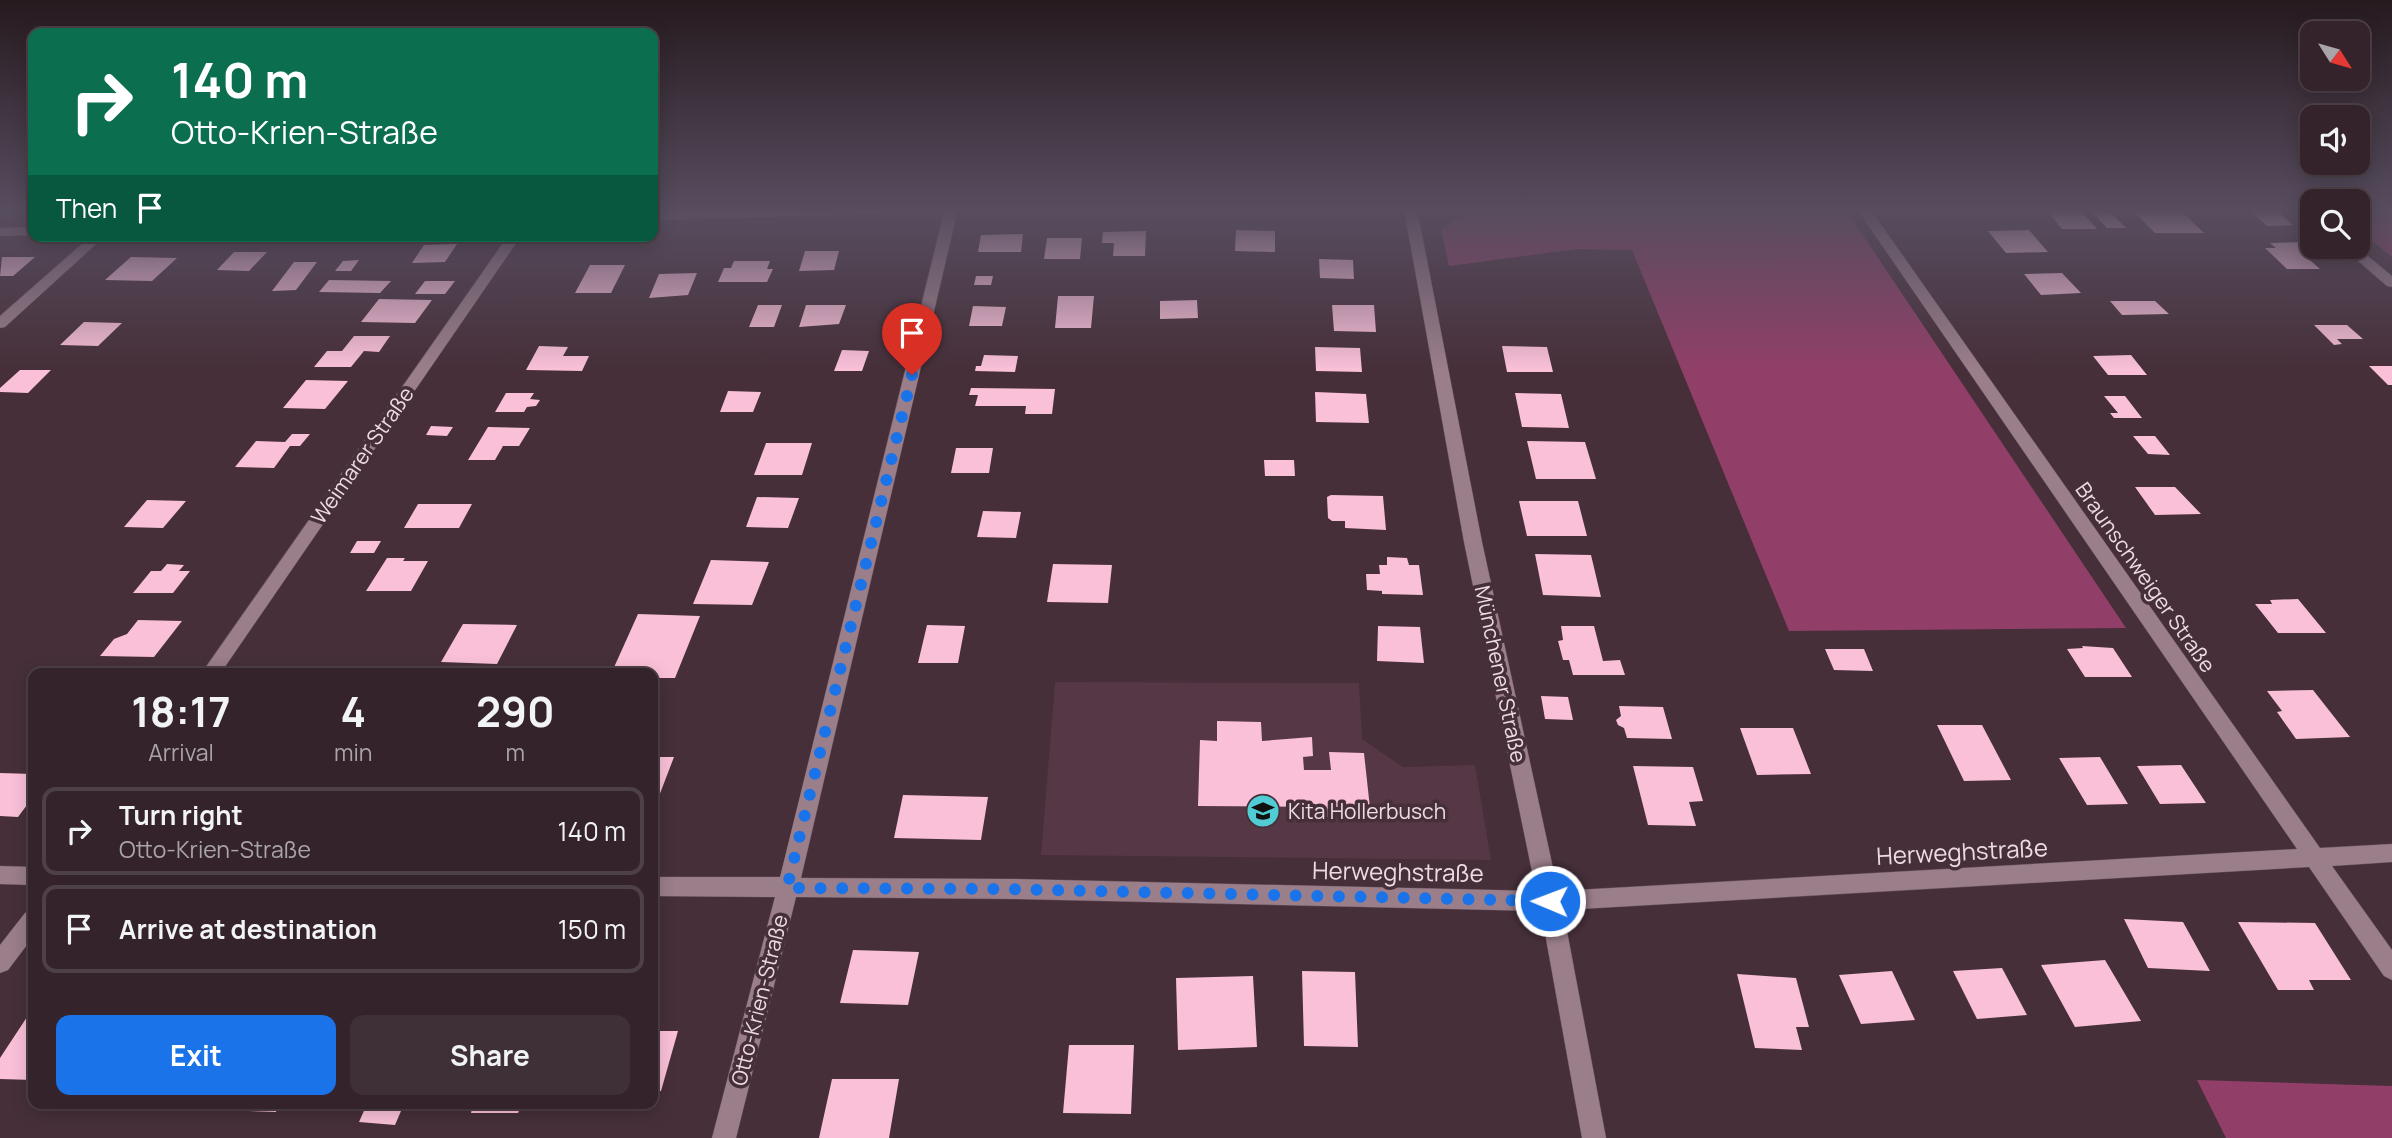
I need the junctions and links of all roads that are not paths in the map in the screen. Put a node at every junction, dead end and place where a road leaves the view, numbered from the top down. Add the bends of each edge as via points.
1 (70, 262) edge
2 (497, 262) edge
3 (939, 262) edge
4 (1420, 262) edge
5 (1900, 262) edge
6 (2367, 262) edge
7 (2392, 284) edge
8 (0, 324) edge
9 (214, 668) edge
10 (2392, 853) edge
11 (2314, 857) junction
12 (0, 876) edge
13 (28, 876) edge
14 (658, 886) edge
15 (787, 888) junction
16 (1550, 901) junction
17 (28, 927) edge
18 (0, 963) edge
19 (2392, 970) edge
20 (724, 1138) edge
21 (1594, 1138) edge

1 - 8 street
2 - 9 street, Weimarer Straße
3 - 15 street, Otto-Krien-Straße
4 - 16 street, Münchener Straße
5 - 11 street, Braunschweiger Straße
6 - 7 street
10 - 11 street, Herweghstraße
11 - 16 street, Herweghstraße
11 - 19 street, Braunschweiger Straße
12 - 13 street
14 - 15 street, Herweghstraße
15 - 16 street, Herweghstraße
15 - 20 street, Otto-Krien-Straße
16 - 21 street, Münchener Straße
17 - 18 street

